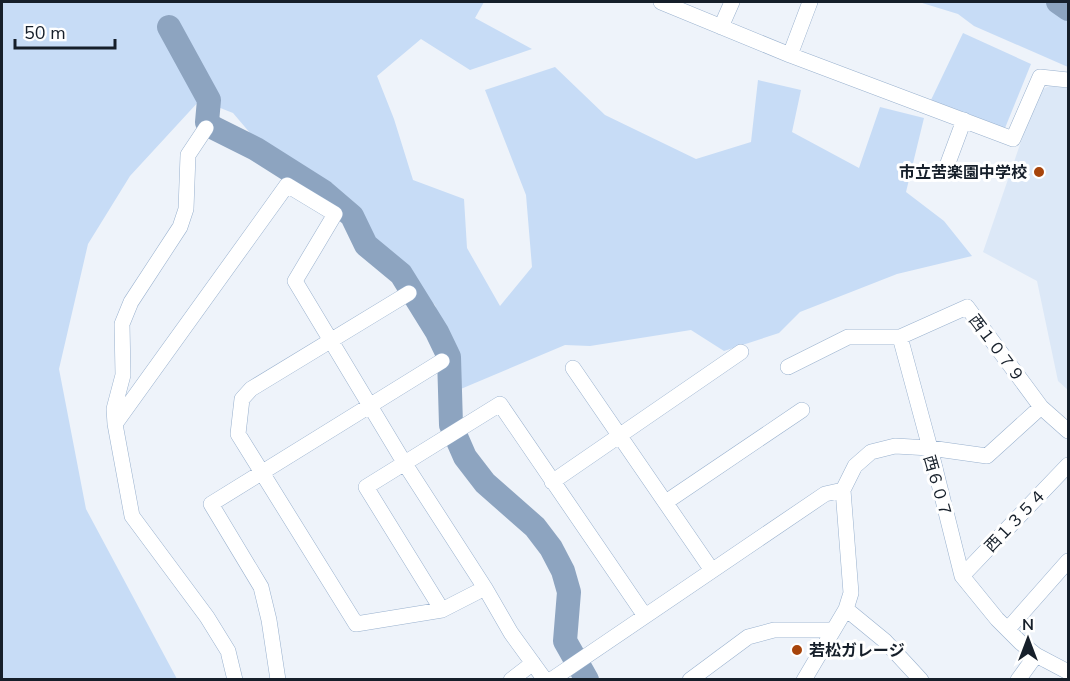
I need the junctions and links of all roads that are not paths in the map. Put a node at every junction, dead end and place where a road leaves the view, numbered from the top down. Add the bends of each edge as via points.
1 (661, 2) edge
2 (732, 2) edge
3 (810, 2) edge
4 (722, 27) junction
5 (790, 56) junction
6 (1068, 81) edge
7 (964, 120) junction
8 (207, 128) dead end
9 (945, 171) dead end
10 (408, 293) dead end
11 (900, 337) junction
12 (331, 340) junction
13 (741, 352) dead end
14 (442, 361) dead end
15 (788, 367) dead end
16 (573, 368) dead end
17 (370, 405) junction
18 (1041, 407) junction
19 (802, 410) dead end
20 (115, 424) junction
21 (1068, 431) edge
22 (620, 435) junction
23 (930, 448) junction
24 (405, 464) junction
25 (1068, 465) edge
26 (262, 472) junction
27 (552, 482) junction
28 (843, 490) junction
29 (666, 502) junction
30 (1068, 561) edge
31 (711, 569) junction
32 (962, 576) junction
33 (485, 588) junction
34 (846, 609) junction
35 (442, 610) junction
36 (645, 616) junction
37 (1008, 629) junction
38 (832, 630) junction
39 (1036, 655) junction
40 (532, 663) junction
41 (1068, 672) edge
42 (235, 680) edge
43 (278, 680) edge
44 (511, 680) edge
45 (545, 680) edge
46 (551, 680) edge
47 (690, 680) edge
48 (804, 680) edge
49 (921, 680) edge
50 (1018, 680) edge

1 - 4 street
2 - 4 street
3 - 5 street
4 - 5 street
5 - 7 street
6 - 7 street via 1040,77 1014,139
7 - 9 street
8 - 20 street via 188,155 186,209 180,227 131,302 122,324 123,375 114,409
10 - 12 street
11 - 15 street via 848,337
11 - 18 street, 西１０７９ via 967,307
11 - 23 street
12 - 17 street
12 - 20 street via 295,281 335,214 287,185
12 - 26 street via 251,389 242,399 238,434
13 - 22 street
14 - 17 street
16 - 22 street
17 - 24 street
17 - 26 street
18 - 21 street
18 - 23 street via 987,456
19 - 29 street
20 - 42 street via 132,516 207,617 228,651
22 - 27 street
22 - 29 street
23 - 28 street, 西６０７ via 895,446 872,452 855,466
23 - 32 street, 西６０７
24 - 27 street via 500,404
24 - 33 street
24 - 35 street via 366,487
25 - 32 street, 西１３５４
26 - 35 street via 356,624
26 - 43 street via 211,504 261,587
27 - 36 street
28 - 31 street via 825,494
28 - 34 street via 851,584
29 - 31 street
30 - 37 street
31 - 36 street
32 - 37 street, 西６０７
33 - 35 street
33 - 40 street
34 - 38 street
34 - 49 street via 885,640
36 - 46 street
37 - 39 street, 西６０７
38 - 47 street via 774,630 748,637
38 - 48 street
39 - 41 street, 西６０７
39 - 50 street
40 - 44 street
40 - 45 street

